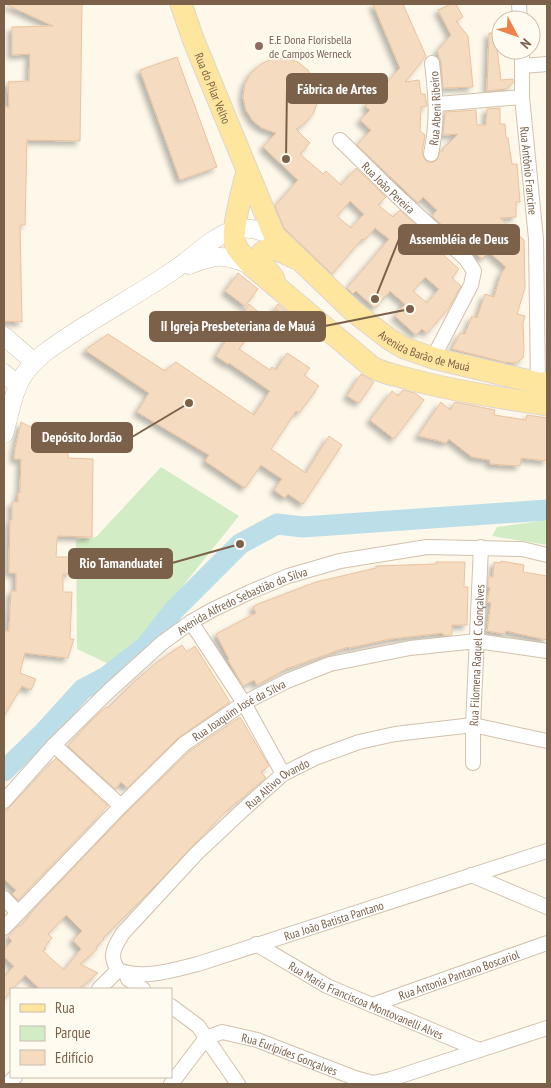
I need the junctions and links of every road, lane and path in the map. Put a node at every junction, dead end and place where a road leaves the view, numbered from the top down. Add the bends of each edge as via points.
1 (181, 4) edge
2 (523, 60) edge
3 (432, 63) dead end
4 (547, 64) edge
5 (523, 66) junction
6 (522, 97) junction
7 (437, 104) junction
8 (340, 140) dead end
9 (431, 154) dead end
10 (247, 171) junction
11 (235, 230) junction
12 (274, 235) junction
13 (542, 238) edge
14 (302, 261) junction
15 (252, 266) junction
16 (175, 270) junction
17 (275, 285) junction
18 (4, 336) edge
19 (433, 358) junction
20 (34, 362) junction
21 (4, 373) edge
22 (543, 383) edge
23 (18, 385) junction
24 (547, 405) edge
25 (4, 434) edge
26 (481, 547) junction
27 (547, 555) edge
28 (192, 622) junction
29 (477, 640) junction
30 (547, 650) edge
31 (244, 703) junction
32 (473, 726) junction
33 (547, 741) edge
34 (54, 745) junction
35 (473, 763) dead end
36 (283, 774) junction
37 (4, 801) edge
38 (121, 806) junction
39 (547, 851) edge
40 (472, 874) junction
41 (4, 898) edge
42 (547, 907) edge
43 (18, 913) junction
44 (4, 928) edge
45 (547, 943) edge
46 (256, 944) junction
47 (122, 971) junction
48 (100, 988) edge
49 (141, 988) edge
50 (372, 1005) junction
51 (172, 1007) edge
52 (547, 1028) edge
53 (206, 1038) junction
54 (479, 1050) junction
55 (373, 1083) edge
56 (171, 1084) edge
57 (238, 1084) edge

1 - 10 main road, Rua do Pilar Velho
2 - 5 street, Rua Antônio Francine
3 - 7 street, Rua Abeni Ribeiro
4 - 5 street
5 - 6 street, Rua Antônio Francine
6 - 7 street
6 - 13 street, Rua Antônio Francine
7 - 9 street, Rua Abeni Ribeiro
8 - 19 street, Rua João Pereira via 466,259 474,271 471,285
10 - 11 main road
10 - 12 main road, Rua do Pilar Velho
11 - 12 street, Avenida Barão de Mauá via 260,230
11 - 15 main road via 235,243
11 - 16 street, Avenida Barão de Mauá via 221,235
12 - 14 main road, Avenida Barão de Mauá
13 - 22 street, Rua Antônio Francine
14 - 17 main road via 273,248 264,251 261,262 274,277
14 - 19 main road, Avenida Barão de Mauá via 353,311 389,339
15 - 16 street, Avenida Barão de Mauá via 221,256
15 - 17 main road, Avenida Barão de Mauá
16 - 20 street, Avenida Barão de Mauá via 102,314
17 - 24 main road, Avenida Barão de Mauá via 382,373 440,387
18 - 20 street
19 - 22 main road, Avenida Barão de Mauá
20 - 23 street, Avenida Barão de Mauá
21 - 23 street
23 - 25 street, Avenida Barão de Mauá
26 - 27 street, Avenida Alfredo Sebastião da Silva via 522,549
26 - 28 street, Avenida Alfredo Sebastião da Silva via 427,547 340,561 288,576
26 - 29 street, Rua Filomena Raquel C. Gonçalves
28 - 31 street
28 - 34 street, Avenida Alfredo Sebastião da Silva via 162,643
29 - 30 street, Rua Joaquim José da Silva
29 - 31 street, Rua Joaquim José da Silva via 410,648 330,664
29 - 32 street, Rua Filomena Raquel C. Gonçalves
31 - 36 street
31 - 38 street, Rua Joaquim José da Silva via 184,744
32 - 33 street, Rua Altivo Ovando
32 - 35 street, Rua Filomena Raquel C. Gonçalves
32 - 36 street, Rua Altivo Ovando via 395,734 358,742
34 - 37 street, Avenida Alfredo Sebastião da Silva
34 - 38 street
36 - 47 street, Rua Altivo Ovando via 197,852 123,933 112,955 113,962
38 - 43 street, Rua Joaquim José da Silva
39 - 40 street, Rua João Batista Pantano
40 - 42 street
40 - 46 street, Rua João Batista Pantano
41 - 43 street
43 - 44 street, Rua Joaquim José da Silva
45 - 50 street, Rua Antonia Pantano Boscariol
46 - 47 street, Rua João Batista Pantano via 165,972 138,975
46 - 50 street, Rua Maria Franciscoa Montovanelli Alves via 327,986
47 - 48 street
47 - 49 street
50 - 54 street, Rua Maria Franciscoa Montovanelli Alves
51 - 53 street via 198,1026
52 - 54 street
53 - 55 street, Rua Euripides Gonçalves via 222,1032 239,1035
53 - 56 street
53 - 57 street
54 - 55 street

